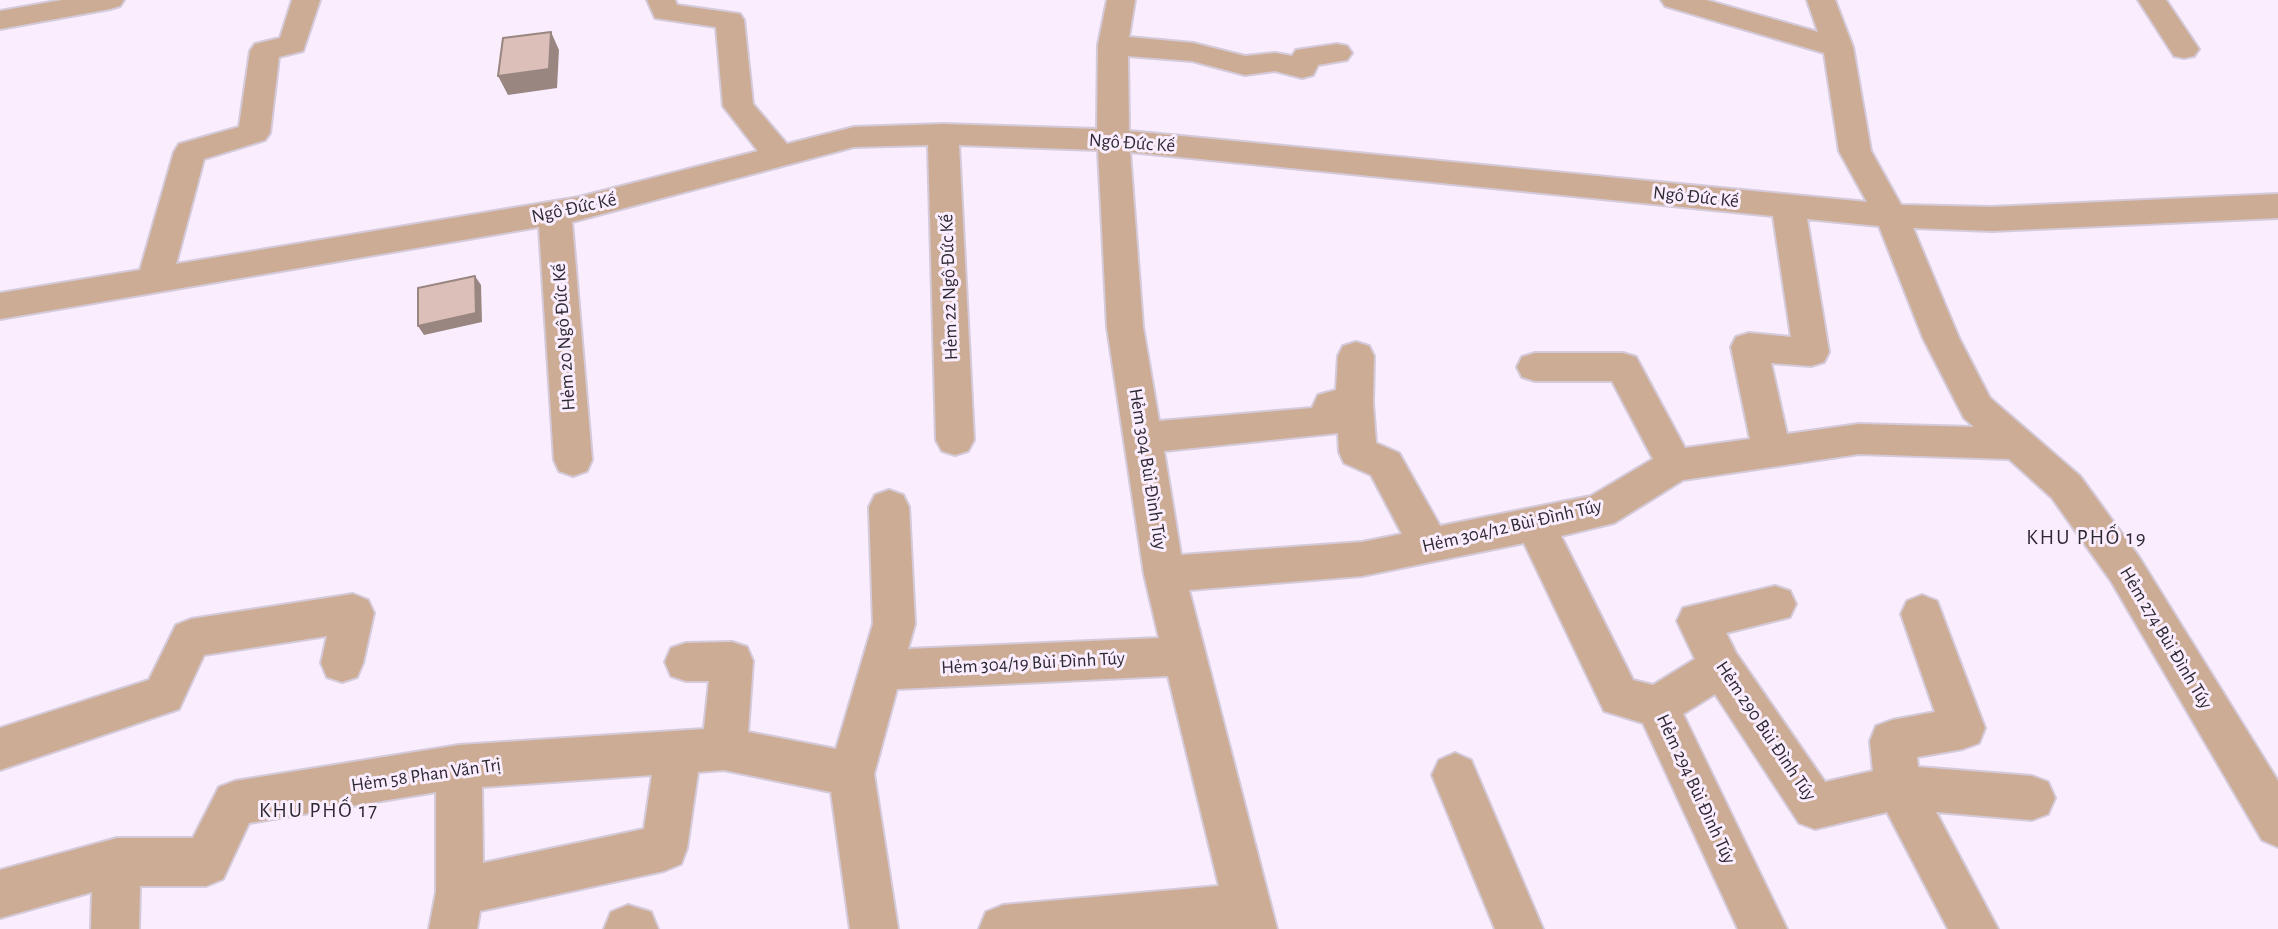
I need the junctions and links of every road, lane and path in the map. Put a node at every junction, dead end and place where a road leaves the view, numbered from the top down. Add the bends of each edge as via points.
1 (110, 0) edge
2 (306, 0) edge
3 (661, 0) edge
4 (1121, 0) edge
5 (1675, 0) edge
6 (1821, 0) edge
7 (2152, 0) edge
8 (0, 20) edge
9 (1113, 46) junction
10 (1838, 47) junction
11 (2184, 49) dead end
12 (1337, 53) dead end
13 (943, 134) junction
14 (1113, 140) junction
15 (780, 157) junction
16 (2278, 206) edge
17 (1788, 207) junction
18 (555, 213) junction
19 (1891, 216) junction
20 (155, 279) junction
21 (0, 306) edge
22 (1356, 356) dead end
23 (1535, 367) dead end
24 (1354, 403) junction
25 (1144, 438) junction
26 (955, 440) dead end
27 (2017, 444) junction
28 (1772, 451) junction
29 (573, 460) dead end
30 (1675, 465) junction
31 (889, 507) dead end
32 (1535, 524) junction
33 (1429, 545) junction
34 (1164, 574) junction
35 (1775, 604) dead end
36 (1922, 614) dead end
37 (1185, 656) junction
38 (686, 662) dead end
39 (342, 663) dead end
40 (1721, 667) junction
41 (882, 670) junction
42 (1657, 706) junction
43 (0, 749) edge
44 (724, 749) junction
45 (678, 752) junction
46 (459, 767) junction
47 (850, 774) junction
48 (1455, 775) dead end
49 (1898, 787) junction
50 (2032, 798) dead end
51 (2278, 824) edge
52 (117, 862) junction
53 (0, 894) edge
54 (457, 910) edge
55 (1251, 918) edge
56 (116, 929) edge
57 (628, 929) edge
58 (634, 929) edge
59 (874, 929) edge
60 (1003, 929) edge
61 (1518, 929) edge
62 (1763, 929) edge
63 (1973, 929) edge

1 - 8 street
2 - 20 street via 293,44 265,51 254,133 190,152
3 - 15 street via 665,12 730,20 738,106
4 - 9 street, Hẻm 304 Bùi Đình Túy
5 - 10 street
6 - 10 street, Hẻm 274 Bùi Đình Túy
7 - 11 street
9 - 12 street via 1193,52 1245,66 1275,62 1302,68 1306,57
9 - 14 street, Hẻm 304 Bùi Đình Túy
10 - 19 street, Hẻm 274 Bùi Đình Túy via 1855,151
13 - 14 street, Ngô Đức Kế
13 - 15 street, Ngô Đức Kế via 854,137
13 - 26 street, Hẻm 22 Ngô Đức Kế
14 - 17 street, Ngô Đức Kế
14 - 25 street, Hẻm 304 Bùi Đình Túy via 1125,327
15 - 18 street, Ngô Đức Kế
16 - 19 street, Ngô Đức Kế via 1992,219
17 - 19 street, Ngô Đức Kế
17 - 28 street via 1811,352 1749,347
18 - 20 street, Ngô Đức Kế
18 - 29 street, Hẻm 20 Ngô Đức Kế
19 - 27 street, Hẻm 274 Bùi Đình Túy via 1941,338 1977,408
20 - 21 street, Ngô Đức Kế
22 - 24 street
23 - 30 street via 1623,367
24 - 25 street via 1331,405 1330,421
24 - 33 street via 1358,452 1385,464
25 - 34 street, Hẻm 304 Bùi Đình Túy
27 - 28 street, Hẻm 304/12 Bùi Đình Túy via 1859,439
27 - 51 street, Hẻm 274 Bùi Đình Túy via 2066,487 2125,569
28 - 30 street, Hẻm 304/12 Bùi Đình Túy
30 - 32 street, Hẻm 304/12 Bùi Đình Túy via 1600,511
31 - 41 street via 894,624
32 - 33 street, Hẻm 304/12 Bùi Đình Túy
32 - 42 street, Hẻm 294 Bùi Đình Túy via 1619,697
33 - 34 street, Hẻm 304/12 Bùi Đình Túy via 1362,559
34 - 37 street, Hẻm 304 Bùi Đình Túy
35 - 40 street, Hẻm 290 Bùi Đình Túy via 1698,621
36 - 49 street via 1963,728 1892,741
37 - 41 street, Hẻm 304/19 Bùi Đình Túy
37 - 55 street, Hẻm 304 Bùi Đình Túy
38 - 44 street via 732,661
39 - 43 street via 353,613 191,638 164,695
40 - 42 street
40 - 49 street, Hẻm 290 Bùi Đình Túy via 1815,807
41 - 47 street
42 - 62 street, Hẻm 294 Bùi Đình Túy
44 - 45 street, Hẻm 58 Phan Văn Trị
44 - 47 street, Hẻm 58 Phan Văn Trị
45 - 46 street, Hẻm 58 Phan Văn Trị
45 - 54 street via 664,848
46 - 52 street, Hẻm 58 Phan Văn Trị via 235,803 206,862
46 - 54 street
47 - 59 street
48 - 61 street
49 - 50 street
49 - 63 street
52 - 53 street, Hẻm 58 Phan Văn Trị
52 - 56 street
55 - 60 street
57 - 58 street

